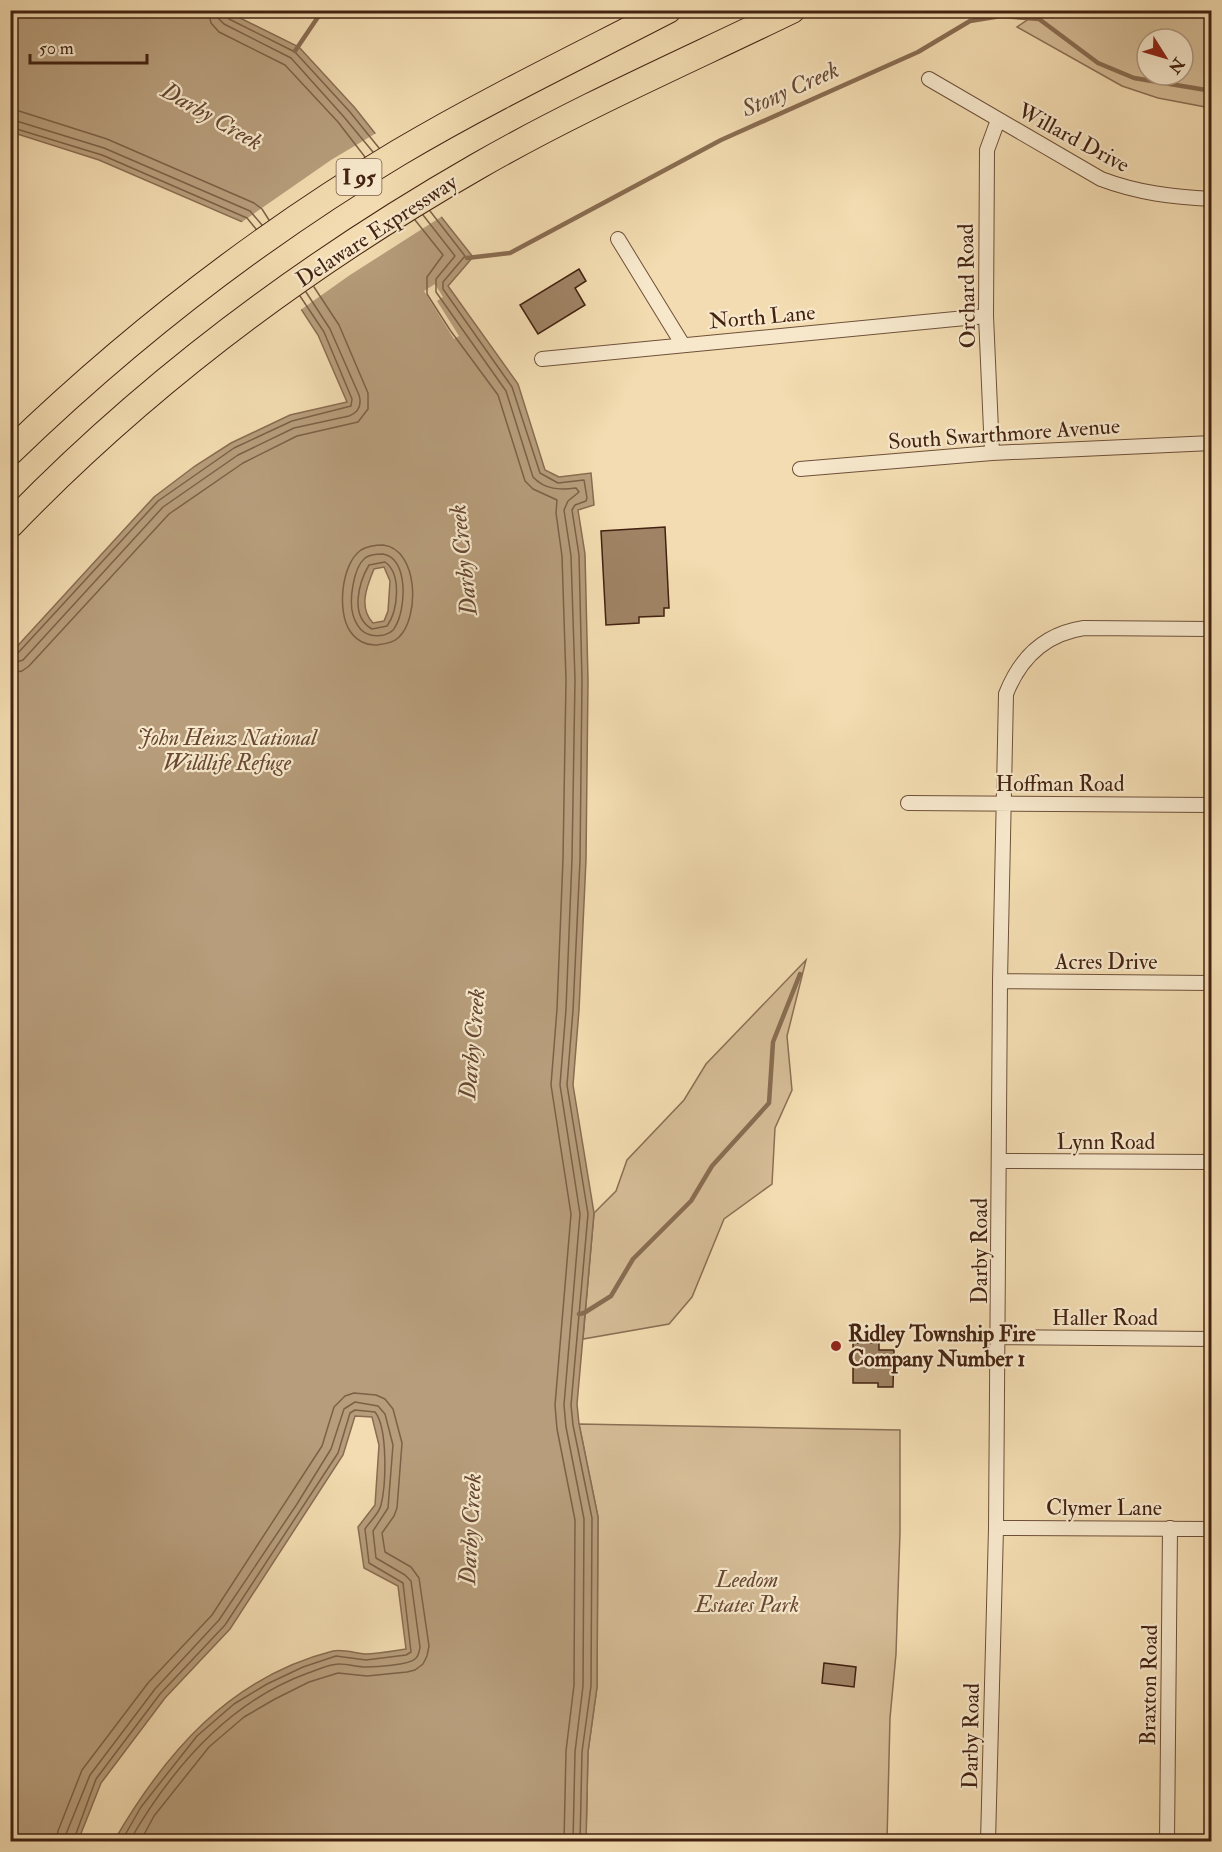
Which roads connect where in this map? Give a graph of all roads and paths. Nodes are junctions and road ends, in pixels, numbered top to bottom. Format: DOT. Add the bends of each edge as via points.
graph roads {
  1 [pos="668,10"];
  2 [pos="792,10"];
  3 [pos="929,79"];
  4 [pos="998,120"];
  5 [pos="1212,199"];
  6 [pos="618,239"];
  7 [pos="986,316"];
  8 [pos="683,345"];
  9 [pos="542,359"];
  10 [pos="1212,442"];
  11 [pos="10,452"];
  12 [pos="992,453"];
  13 [pos="800,470"];
  14 [pos="10,525"];
  15 [pos="1212,629"];
  16 [pos="908,803"];
  17 [pos="1004,804"];
  18 [pos="1212,804"];
  19 [pos="1000,981"];
  20 [pos="1212,983"];
  21 [pos="1000,1161"];
  22 [pos="1212,1162"];
  23 [pos="999,1337"];
  24 [pos="1212,1339"];
  25 [pos="996,1528"];
  26 [pos="1170,1528"];
  27 [pos="1212,1529"];
  28 [pos="988,1842"];
  29 [pos="1167,1842"];
  1 -- 11 [label="highway, I 95" via="438,130 291,221 123,349"];
  2 -- 14 [label="highway, Delaware Expressway / I 95" via="480,165 324,262 188,363 111,428"];
  3 -- 4 [label="street, Willard Drive"];
  4 -- 5 [label="street, Willard Drive" via="1101,179 1170,197"];
  4 -- 7 [label="street, Orchard Road" via="987,150"];
  6 -- 8 [label="street"];
  7 -- 8 [label="street, North Lane"];
  7 -- 12 [label="street, Orchard Road"];
  8 -- 9 [label="street, North Lane"];
  10 -- 12 [label="street, South Swarthmore Avenue"];
  12 -- 13 [label="street, South Swarthmore Avenue"];
  15 -- 17 [label="street, Darby Road" via="1084,628 1061,634 1034,650 1022,662 1006,694"];
  16 -- 17 [label="street, Hoffman Road"];
  17 -- 18 [label="street, Hoffman Road"];
  17 -- 19 [label="street, Darby Road"];
  19 -- 20 [label="street, Acres Drive"];
  19 -- 21 [label="street, Darby Road"];
  21 -- 22 [label="street, Lynn Road"];
  21 -- 23 [label="street, Darby Road"];
  23 -- 24 [label="street, Haller Road"];
  23 -- 25 [label="street, Darby Road"];
  25 -- 26 [label="street, Clymer Lane"];
  25 -- 28 [label="street, Darby Road"];
  26 -- 27 [label="street, Clymer Lane"];
  26 -- 29 [label="street, Braxton Road"];
}
